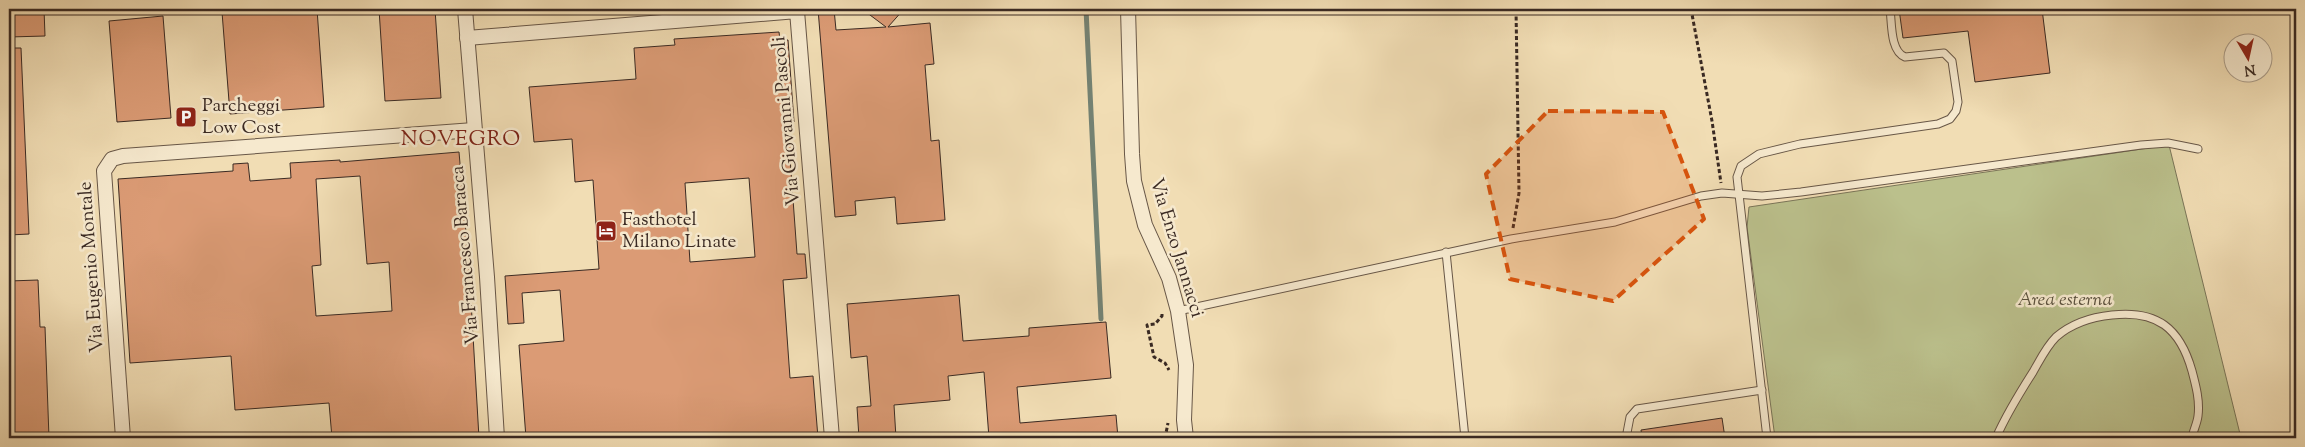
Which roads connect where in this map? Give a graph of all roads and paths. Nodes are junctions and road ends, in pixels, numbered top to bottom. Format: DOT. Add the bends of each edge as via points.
graph roads {
  1 [pos="465,9"];
  2 [pos="1128,9"];
  3 [pos="1516,9"];
  4 [pos="1691,9"];
  5 [pos="1890,9"];
  6 [pos="468,38"];
  7 [pos="474,130"];
  8 [pos="2198,149"];
  9 [pos="1722,193"];
  10 [pos="1739,194"];
  11 [pos="1511,239"];
  12 [pos="1446,252"];
  13 [pos="1178,311"];
  14 [pos="1762,390"];
  15 [pos="1184,420"];
  16 [pos="123,438"];
  17 [pos="497,438"];
  18 [pos="832,438"];
  19 [pos="1179,438"];
  20 [pos="1186,438"];
  21 [pos="1465,438"];
  22 [pos="1626,438"];
  23 [pos="1767,438"];
  24 [pos="1996,438"];
  25 [pos="2192,438"];
  1 -- 6 [label="street, Via Francesco Baracca"];
  2 -- 13 [label="street, Via Enzo Jannacci" via="1132,163 1136,190"];
  3 -- 11 [label="path" via="1518,193"];
  4 -- 9 [label="path"];
  5 -- 10 [label="lane" via="1895,47 1900,55 1944,53 1952,61 1958,102 1950,119 1938,124 1800,144 1760,154 1742,166 1737,177"];
  6 -- 7 [label="street, Via Francesco Baracca"];
  6 -- 18 [label="street, Via Giovanni Pascoli" via="797,10"];
  7 -- 16 [label="street, Via Eugenio Montale" via="112,159 104,171"];
  7 -- 17 [label="street, Via Francesco Baracca"];
  8 -- 10 [label="lane" via="2168,142 1801,192 1762,196"];
  9 -- 10 [label="lane"];
  9 -- 11 [label="lane" via="1701,196 1615,222"];
  10 -- 14 [label="lane"];
  11 -- 12 [label="lane"];
  12 -- 13 [label="lane"];
  12 -- 21 [label="lane"];
  13 -- 15 [label="street, Via Enzo Jannacci" via="1186,365"];
  14 -- 22 [label="lane" via="1637,410 1630,417"];
  14 -- 23 [label="lane"];
  15 -- 19 [label="street"];
  15 -- 20 [label="street, Via Enzo Jannacci"];
  24 -- 25 [label="lane" via="2016,399 2056,337 2087,320 2141,314 2169,328 2183,346 2195,381 2198,402"];
}
